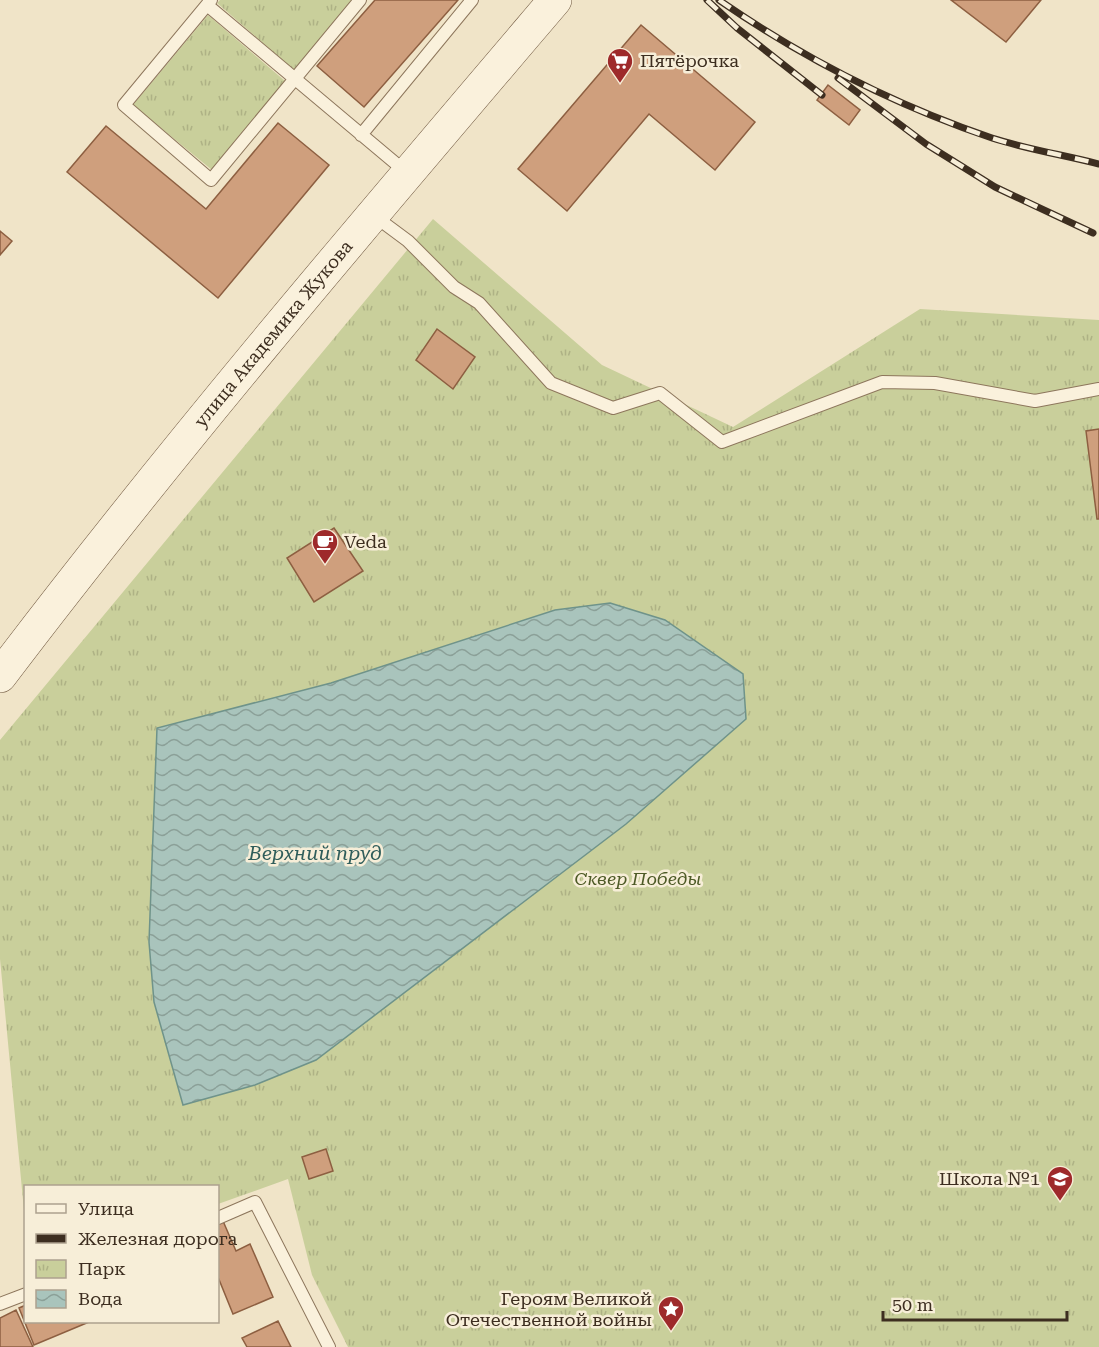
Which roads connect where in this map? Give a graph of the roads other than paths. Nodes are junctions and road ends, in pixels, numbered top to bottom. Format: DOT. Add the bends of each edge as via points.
graph roads {
  1 [pos="360,0"];
  2 [pos="472,0"];
  3 [pos="555,0"];
  4 [pos="209,2"];
  5 [pos="295,79"];
  6 [pos="361,135"];
  7 [pos="407,174"];
  8 [pos="373,215"];
  9 [pos="1099,389"];
  10 [pos="0,676"];
  11 [pos="219,1218"];
  12 [pos="24,1295"];
  13 [pos="0,1304"];
  14 [pos="329,1347"];
  1 -- 5 [label="lane"];
  2 -- 6 [label="lane"];
  3 -- 7 [label="main road, улица Академика Жукова"];
  4 -- 5 [label="lane"];
  4 -- 5 [label="lane" via="124,105 211,180"];
  5 -- 6 [label="lane"];
  6 -- 7 [label="lane"];
  7 -- 8 [label="main road, улица Академика Жукова"];
  8 -- 9 [label="lane" via="408,241 454,287 480,303 551,384 613,408 660,393 722,442 882,382 935,383 1035,401"];
  8 -- 10 [label="main road, улица Академика Жукова" via="86,564"];
  11 -- 14 [label="lane" via="255,1202"];
  12 -- 13 [label="lane"];
}
